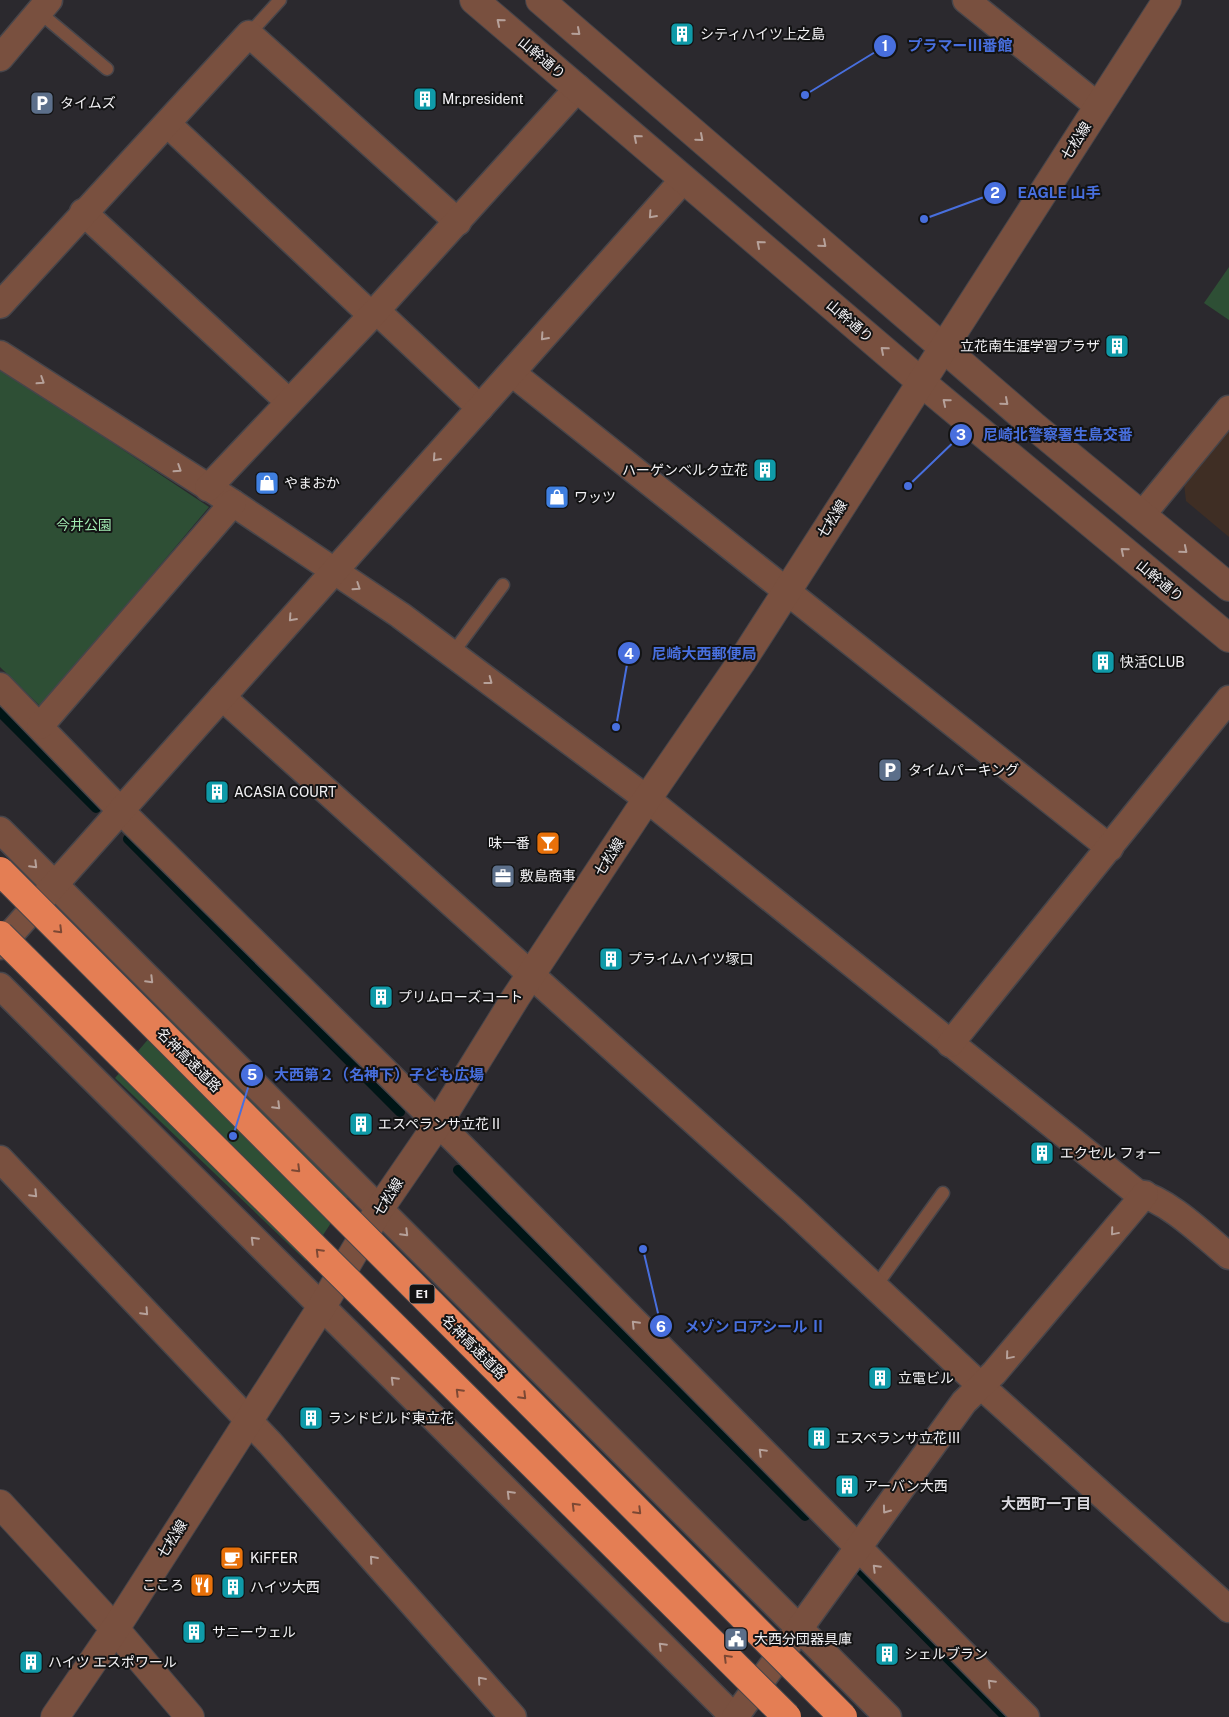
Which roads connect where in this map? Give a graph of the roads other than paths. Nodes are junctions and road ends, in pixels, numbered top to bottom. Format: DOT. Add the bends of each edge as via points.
graph roads {
  1 [pos="280,0"];
  2 [pos="474,0"];
  3 [pos="540,0"];
  4 [pos="966,0"];
  5 [pos="1167,0"];
  6 [pos="44,6"];
  7 [pos="249,34"];
  8 [pos="0,58"];
  9 [pos="107,69"];
  10 [pos="578,88"];
  11 [pos="1098,106"];
  12 [pos="168,122"];
  13 [pos="684,179"];
  14 [pos="83,212"];
  15 [pos="458,222"];
  16 [pos="0,306"];
  17 [pos="374,313"];
  18 [pos="942,347"];
  19 [pos="0,354"];
  20 [pos="512,373"];
  21 [pos="921,382"];
  22 [pos="289,402"];
  23 [pos="480,408"];
  24 [pos="1229,409"];
  25 [pos="208,488"];
  26 [pos="233,503"];
  27 [pos="1142,515"];
  28 [pos="334,571"];
  29 [pos="503,585"];
  30 [pos="1229,588"];
  31 [pos="786,591"];
  32 [pos="1229,638"];
  33 [pos="452,654"];
  34 [pos="0,686"];
  35 [pos="222,697"];
  36 [pos="1229,699"];
  37 [pos="40,726"];
  38 [pos="647,798"];
  39 [pos="121,811"];
  40 [pos="0,830"];
  41 [pos="1110,848"];
  42 [pos="0,871"];
  43 [pos="54,885"];
  44 [pos="0,935"];
  45 [pos="0,946"];
  46 [pos="530,976"];
  47 [pos="0,986"];
  48 [pos="950,1044"];
  49 [pos="437,1124"];
  50 [pos="0,1159"];
  51 [pos="943,1193"];
  52 [pos="1145,1194"];
  53 [pos="380,1208"];
  54 [pos="1229,1256"];
  55 [pos="875,1287"];
  56 [pos="321,1308"];
  57 [pos="981,1386"];
  58 [pos="248,1421"];
  59 [pos="0,1504"];
  60 [pos="858,1550"];
  61 [pos="1229,1609"];
  62 [pos="115,1629"];
  63 [pos="798,1630"];
  64 [pos="55,1717"];
  65 [pos="190,1717"];
  66 [pos="513,1717"];
  67 [pos="734,1717"];
  68 [pos="786,1717"];
  69 [pos="843,1717"];
  70 [pos="888,1717"];
  71 [pos="1026,1717"];
  1 -- 7 [label="lane"];
  10 -- 2 [label="street, 山幹通り, one-way"];
  3 -- 18 [label="street, one-way"];
  4 -- 11 [label="street"];
  5 -- 11 [label="street, 七松線"];
  6 -- 8 [label="street"];
  6 -- 9 [label="lane"];
  7 -- 12 [label="street"];
  7 -- 15 [label="street"];
  13 -- 10 [label="street, 山幹通り, one-way"];
  10 -- 15 [label="street"];
  11 -- 18 [label="street, 七松線"];
  12 -- 14 [label="street"];
  12 -- 17 [label="street" via="367,311"];
  13 -- 20 [label="street, one-way"];
  21 -- 13 [label="street, 山幹通り, one-way"];
  14 -- 16 [label="street"];
  14 -- 22 [label="street"];
  15 -- 17 [label="street"];
  17 -- 22 [label="street"];
  17 -- 23 [label="street" via="381,315"];
  18 -- 21 [label="street, 七松線"];
  18 -- 27 [label="street, one-way"];
  19 -- 25 [label="street, one-way"];
  20 -- 23 [label="street"];
  20 -- 31 [label="street"];
  21 -- 31 [label="street, 七松線"];
  32 -- 21 [label="street, 山幹通り, one-way"];
  22 -- 25 [label="street"];
  23 -- 28 [label="street, one-way"];
  24 -- 27 [label="street"];
  25 -- 26 [label="street"];
  26 -- 28 [label="street"];
  26 -- 37 [label="street"];
  27 -- 30 [label="street, one-way"];
  28 -- 33 [label="street, one-way"];
  28 -- 35 [label="street, one-way"];
  29 -- 33 [label="lane"];
  31 -- 38 [label="street, 七松線"];
  31 -- 41 [label="street"];
  33 -- 38 [label="street, one-way"];
  34 -- 37 [label="street"];
  35 -- 39 [label="street"];
  35 -- 46 [label="street"];
  36 -- 41 [label="street" via="1124,826"];
  37 -- 39 [label="street"];
  38 -- 46 [label="street, 七松線"];
  38 -- 48 [label="street"];
  39 -- 43 [label="street"];
  39 -- 49 [label="street"];
  40 -- 43 [label="street, one-way"];
  41 -- 48 [label="street"];
  42 -- 69 [label="highway, 名神高速道路 / E1, one-way, bridge"];
  43 -- 45 [label="street"];
  43 -- 53 [label="street, one-way"];
  68 -- 44 [label="highway, one-way, bridge"];
  46 -- 49 [label="street, 七松線"];
  46 -- 55 [label="street"];
  56 -- 47 [label="street, one-way"];
  48 -- 52 [label="street" via="1136,1192"];
  49 -- 53 [label="street, 七松線"];
  60 -- 49 [label="street, one-way"];
  50 -- 58 [label="street, one-way"];
  51 -- 55 [label="lane"];
  52 -- 54 [label="street" via="1192,1225"];
  52 -- 57 [label="street, one-way"];
  53 -- 56 [label="street, 七松線"];
  53 -- 63 [label="street, one-way"];
  55 -- 57 [label="street"];
  56 -- 58 [label="street, 七松線"];
  67 -- 56 [label="street, one-way"];
  57 -- 60 [label="street, one-way" via="964,1402"];
  57 -- 61 [label="street"];
  58 -- 62 [label="street, 七松線"];
  66 -- 58 [label="street, one-way"];
  59 -- 62 [label="street"];
  60 -- 63 [label="street"];
  71 -- 60 [label="street, one-way"];
  62 -- 64 [label="street, 七松線"];
  62 -- 65 [label="street"];
  63 -- 67 [label="street"];
  63 -- 70 [label="street"];
}
